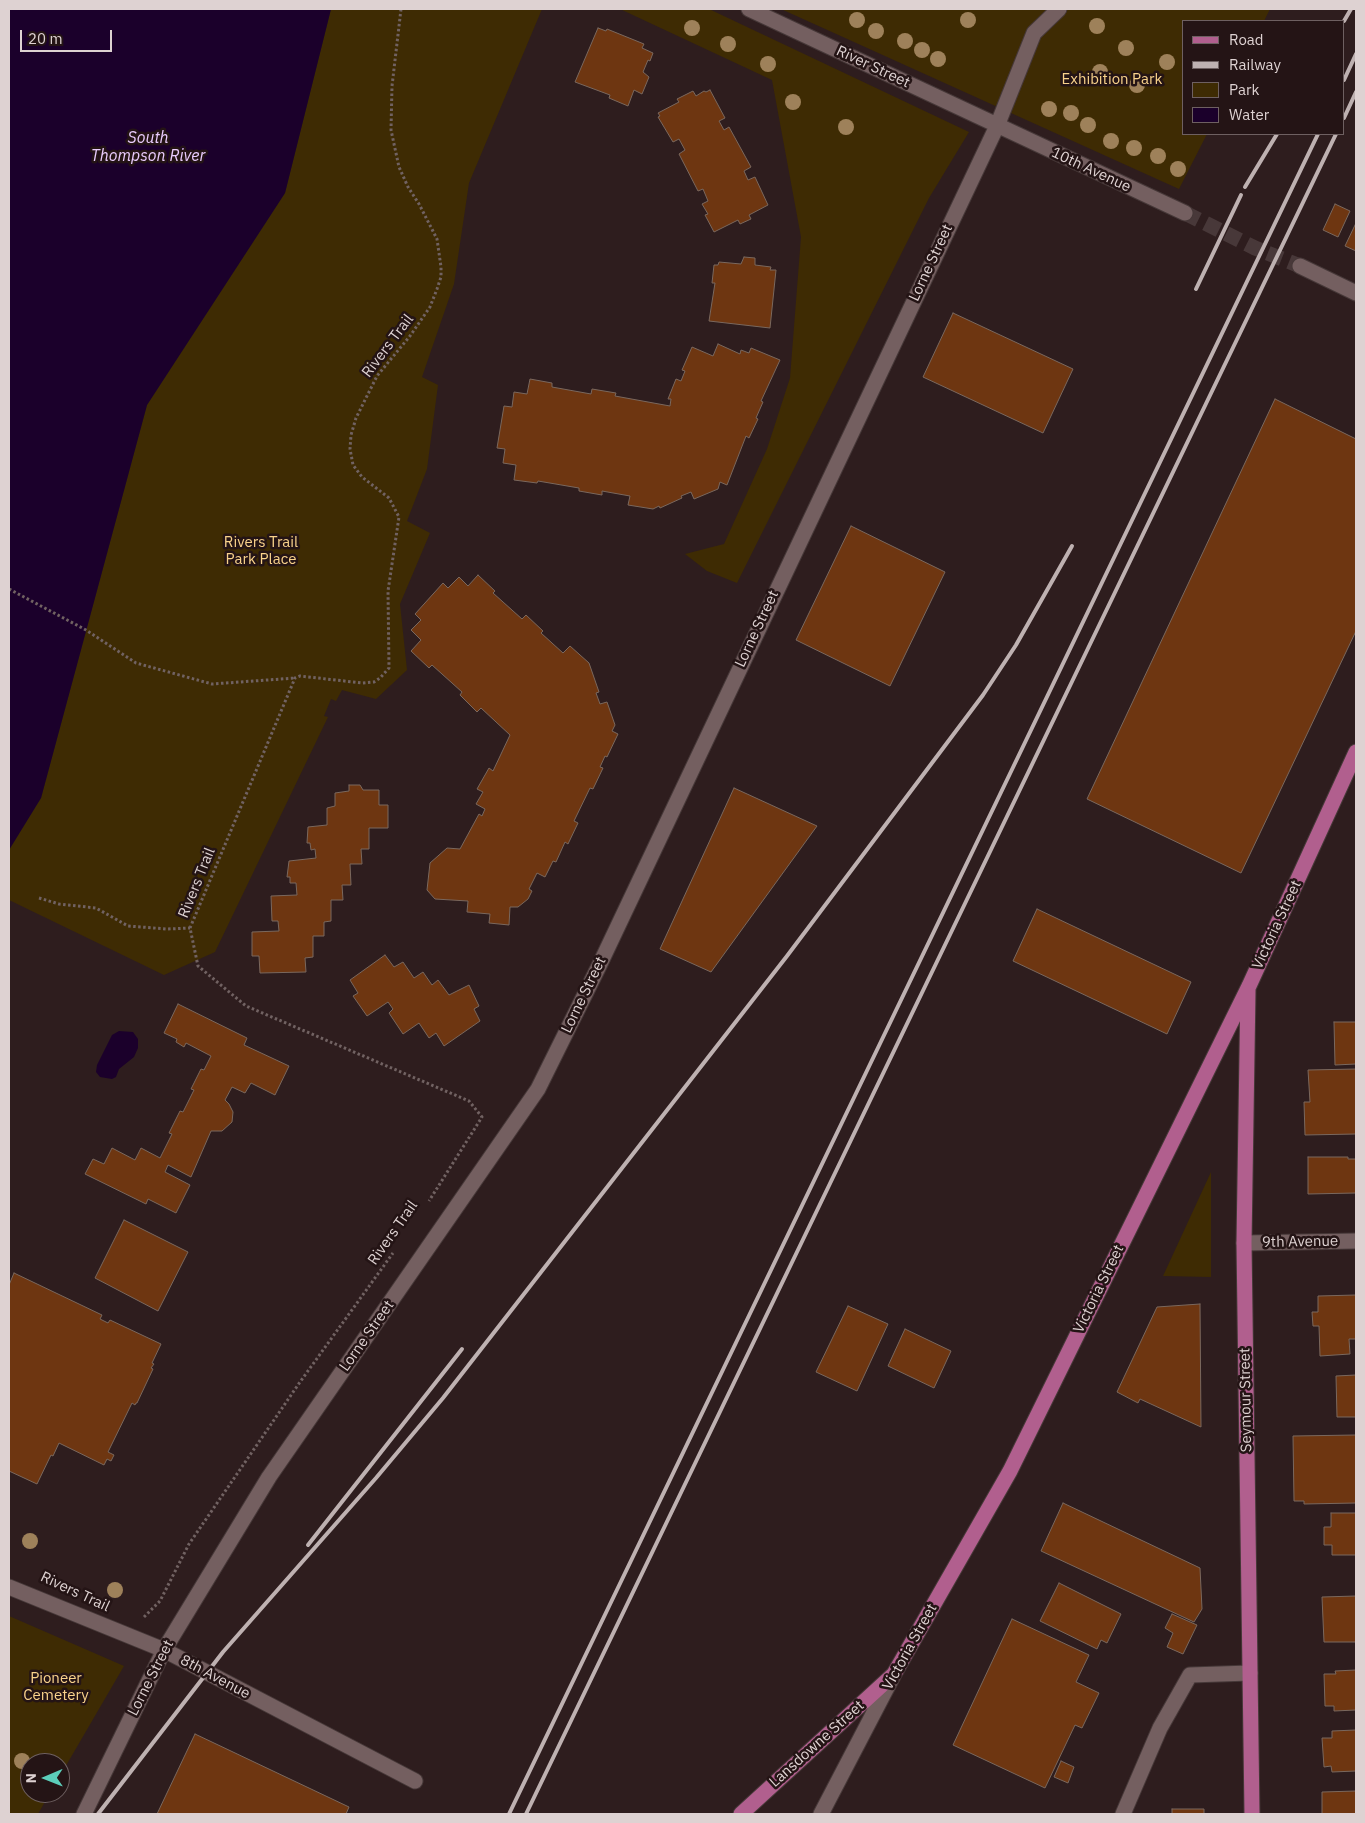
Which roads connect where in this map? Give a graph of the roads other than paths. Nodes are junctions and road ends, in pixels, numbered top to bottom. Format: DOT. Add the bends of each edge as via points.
graph roads {
  1 [pos="749,9"];
  2 [pos="1058,9"];
  3 [pos="997,126"];
  4 [pos="1185,213"];
  5 [pos="1300,266"];
  6 [pos="1356,293"];
  7 [pos="1356,752"];
  8 [pos="1249,986"];
  9 [pos="1356,1241"];
  10 [pos="1244,1243"];
  11 [pos="9,1587"];
  12 [pos="164,1650"];
  13 [pos="1250,1673"];
  14 [pos="894,1674"];
  15 [pos="415,1781"];
  16 [pos="84,1814"];
  17 [pos="741,1814"];
  18 [pos="821,1814"];
  19 [pos="1123,1814"];
  20 [pos="1252,1814"];
  1 -- 3 [label="street, River Street"];
  2 -- 3 [label="street, Lorne Street" via="1034,33"];
  3 -- 4 [label="street, 10th Avenue"];
  3 -- 12 [label="street, Lorne Street" via="538,1089 270,1477"];
  5 -- 6 [label="street"];
  7 -- 8 [label="main road, Victoria Street"];
  8 -- 10 [label="main road, Seymour Street"];
  8 -- 14 [label="main road, Victoria Street" via="1010,1471"];
  9 -- 10 [label="street, 9th Avenue"];
  10 -- 13 [label="main road, Seymour Street"];
  11 -- 12 [label="street, 8th Avenue"];
  12 -- 15 [label="street, 8th Avenue"];
  12 -- 16 [label="street, Lorne Street"];
  13 -- 19 [label="street" via="1190,1675 1160,1728"];
  13 -- 20 [label="main road, Seymour Street"];
  14 -- 17 [label="main road, Lansdowne Street"];
  14 -- 18 [label="street, Victoria Street"];
}
